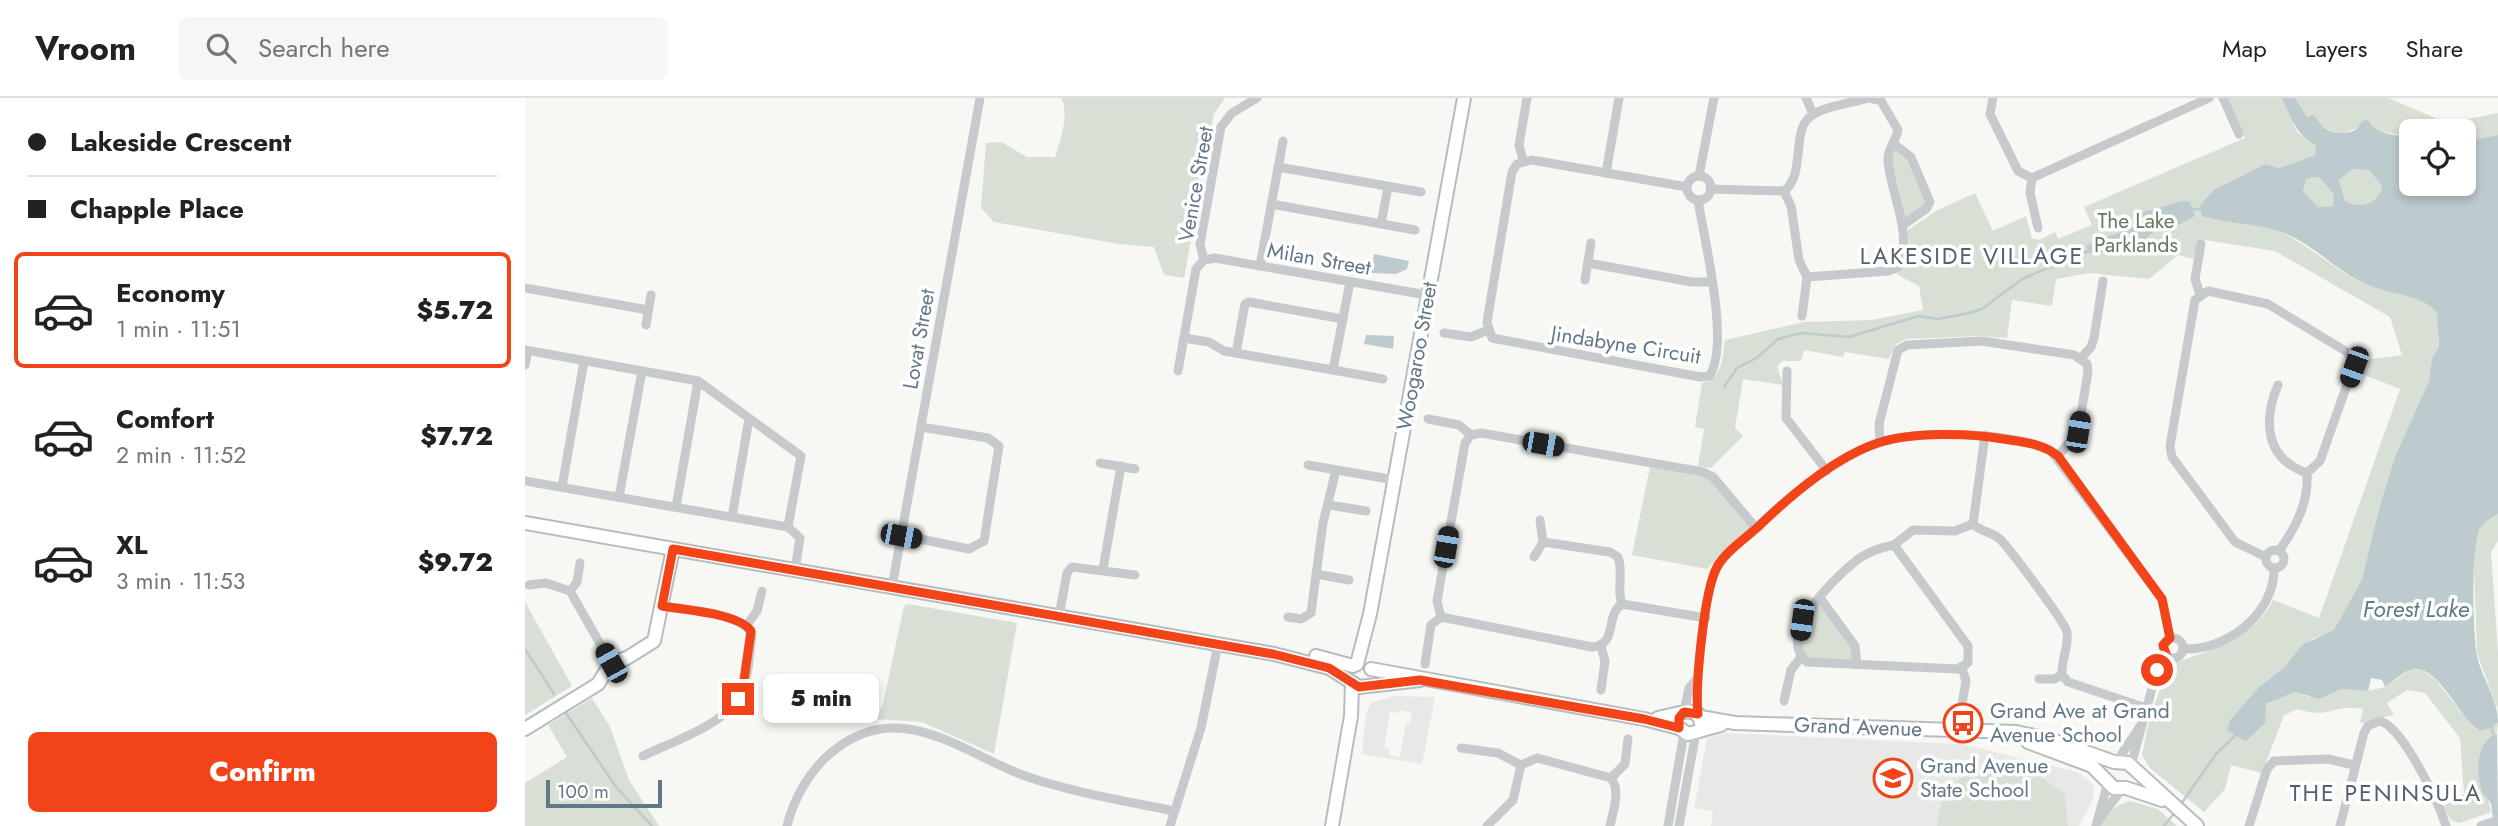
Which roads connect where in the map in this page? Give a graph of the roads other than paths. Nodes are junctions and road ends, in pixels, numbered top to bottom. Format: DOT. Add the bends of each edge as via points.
graph roads {
  1 [pos="980,98"];
  2 [pos="1257,98"];
  3 [pos="1464,98"];
  4 [pos="1527,98"];
  5 [pos="1619,98"];
  6 [pos="1714,98"];
  7 [pos="1806,98"];
  8 [pos="1875,98"];
  9 [pos="1993,98"];
  10 [pos="2209,98"];
  11 [pos="2223,98"];
  12 [pos="1813,114"];
  13 [pos="2239,134"];
  14 [pos="1283,141"];
  15 [pos="1893,144"];
  16 [pos="1523,160"];
  17 [pos="1278,167"];
  18 [pos="1606,173"];
  19 [pos="1699,176"];
  20 [pos="2032,178"];
  21 [pos="1388,187"];
  22 [pos="1687,187"];
  23 [pos="1710,189"];
  24 [pos="1784,191"];
  25 [pos="1421,192"];
  26 [pos="1698,200"];
  27 [pos="1272,204"];
  28 [pos="1381,224"];
  29 [pos="1903,225"];
  30 [pos="2038,228"];
  31 [pos="1415,230"];
  32 [pos="1591,243"];
  33 [pos="2201,244"];
  34 [pos="1204,260"];
  35 [pos="1588,263"];
  36 [pos="1260,266"];
  37 [pos="1807,277"];
  38 [pos="1585,280"];
  39 [pos="2103,281"];
  40 [pos="1350,282"];
  41 [pos="1710,282"];
  42 [pos="525,288"];
  43 [pos="2200,294"];
  44 [pos="651,295"];
  45 [pos="1427,295"];
  46 [pos="648,310"];
  47 [pos="1803,316"];
  48 [pos="1343,319"];
  49 [pos="646,325"];
  50 [pos="1488,330"];
  51 [pos="1444,333"];
  52 [pos="1184,338"];
  53 [pos="526,350"];
  54 [pos="1236,353"];
  55 [pos="2081,358"];
  56 [pos="584,361"];
  57 [pos="525,365"];
  58 [pos="1333,370"];
  59 [pos="642,371"];
  60 [pos="1178,371"];
  61 [pos="1787,371"];
  62 [pos="1383,379"];
  63 [pos="698,381"];
  64 [pos="2278,385"];
  65 [pos="749,419"];
  66 [pos="1428,419"];
  67 [pos="921,427"];
  68 [pos="1471,435"];
  69 [pos="1985,435"];
  70 [pos="1880,442"];
  71 [pos="2058,456"];
  72 [pos="1100,463"];
  73 [pos="1308,465"];
  74 [pos="1121,466"];
  75 [pos="1135,469"];
  76 [pos="1336,470"];
  77 [pos="1826,471"];
  78 [pos="2307,473"];
  79 [pos="1395,480"];
  80 [pos="525,481"];
  81 [pos="562,487"];
  82 [pos="619,497"];
  83 [pos="1329,505"];
  84 [pos="676,507"];
  85 [pos="1366,512"];
  86 [pos="732,517"];
  87 [pos="1540,520"];
  88 [pos="525,523"];
  89 [pos="1973,524"];
  90 [pos="788,527"];
  91 [pos="1756,528"];
  92 [pos="901,536"];
  93 [pos="1543,541"];
  94 [pos="1894,545"];
  95 [pos="673,549"];
  96 [pos="2279,551"];
  97 [pos="1534,557"];
  98 [pos="2266,557"];
  99 [pos="580,563"];
  100 [pos="2274,568"];
  101 [pos="1103,569"];
  102 [pos="795,570"];
  103 [pos="1316,574"];
  104 [pos="1135,575"];
  105 [pos="1349,580"];
  106 [pos="530,585"];
  107 [pos="892,587"];
  108 [pos="570,591"];
  109 [pos="762,591"];
  110 [pos="1820,598"];
  111 [pos="1622,604"];
  112 [pos="662,606"];
  113 [pos="1313,607"];
  114 [pos="1325,612"];
  115 [pos="1059,616"];
  116 [pos="1288,617"];
  117 [pos="1441,617"];
  118 [pos="1706,618"];
  119 [pos="747,625"];
  120 [pos="2170,638"];
  121 [pos="1218,644"];
  122 [pos="1601,646"];
  123 [pos="2183,649"];
  124 [pos="1273,654"];
  125 [pos="1801,657"];
  126 [pos="2167,657"];
  127 [pos="611,663"];
  128 [pos="1425,664"];
  129 [pos="1857,665"];
  130 [pos="1362,666"];
  131 [pos="1962,668"];
  132 [pos="2062,675"];
  133 [pos="2039,679"];
  134 [pos="1420,680"];
  135 [pos="1351,682"];
  136 [pos="1367,684"];
  137 [pos="1601,690"];
  138 [pos="1784,701"];
  139 [pos="2146,708"];
  140 [pos="1961,710"];
  141 [pos="1352,716"];
  142 [pos="1690,723"];
  143 [pos="2141,724"];
  144 [pos="525,729"];
  145 [pos="1980,731"];
  146 [pos="1628,739"];
  147 [pos="1461,748"];
  148 [pos="643,756"];
  149 [pos="2115,761"];
  150 [pos="1521,765"];
  151 [pos="2354,765"];
  152 [pos="2132,768"];
  153 [pos="1611,778"];
  154 [pos="2107,780"];
  155 [pos="2124,788"];
  156 [pos="2171,803"];
  157 [pos="1174,811"];
  158 [pos="2193,822"];
  159 [pos="2096,824"];
  160 [pos="787,826"];
  161 [pos="1170,826"];
  162 [pos="1332,826"];
  163 [pos="1487,826"];
  164 [pos="1610,826"];
  165 [pos="1668,826"];
  166 [pos="1679,826"];
  167 [pos="2249,826"];
  168 [pos="2340,826"];
  169 [pos="2446,826"];
  170 [pos="2452,826"];
  1 -- 67 [label="street, Lovat Street"];
  2 -- 34 [label="street, Venice Street" via="1232,113 1221,127 1200,244"];
  3 -- 45 [label="street, Woogaroo Street"];
  4 -- 16 [label="street" via="1519,145"];
  5 -- 18 [label="street"];
  6 -- 19 [label="street"];
  7 -- 12 [label="street"];
  8 -- 12 [label="street"];
  8 -- 15 [label="street" via="1896,123"];
  9 -- 20 [label="street" via="1990,114 2012,160 2018,171"];
  10 -- 20 [label="street"];
  11 -- 13 [label="street"];
  12 -- 24 [label="street" via="1804,124 1793,182"];
  14 -- 17 [label="street"];
  15 -- 29 [label="street" via="1888,158"];
  15 -- 29 [label="street" via="1911,157 1930,202"];
  16 -- 18 [label="street"];
  16 -- 50 [label="street" via="1513,172"];
  17 -- 21 [label="street"];
  17 -- 27 [label="street"];
  18 -- 22 [label="street"];
  19 -- 22 [label="street"];
  19 -- 23 [label="street" via="1707,180"];
  20 -- 30 [label="street" via="2030,193"];
  21 -- 25 [label="street"];
  21 -- 28 [label="street"];
  22 -- 26 [label="street" via="1690,196"];
  23 -- 24 [label="street"];
  23 -- 26 [label="street"];
  24 -- 37 [label="street"];
  26 -- 41 [label="street, Jindabyne Circuit"];
  27 -- 28 [label="street"];
  27 -- 36 [label="street"];
  28 -- 31 [label="street"];
  29 -- 37 [label="street" via="1899,267"];
  32 -- 35 [label="street"];
  33 -- 43 [label="street" via="2195,279"];
  34 -- 36 [label="street, Milan Street"];
  34 -- 52 [label="street, Venice Street" via="1196,269"];
  35 -- 38 [label="street"];
  35 -- 41 [label="street"];
  36 -- 40 [label="street, Milan Street"];
  37 -- 47 [label="street"];
  39 -- 55 [label="street" via="2094,338"];
  40 -- 45 [label="street, Milan Street"];
  40 -- 48 [label="street"];
  41 -- 50 [label="street, Jindabyne Circuit" via="1719,334 1715,367 1709,376 1500,341"];
  42 -- 46 [label="street"];
  43 -- 78 [label="street" via="2208,291 2268,304 2353,357 2354,367 2320,461"];
  43 -- 98 [label="street" via="2186,335 2172,457 2235,541"];
  44 -- 46 [label="street"];
  45 -- 79 [label="street, Woogaroo Street"];
  46 -- 49 [label="street"];
  48 -- 54 [label="street" via="1249,302"];
  48 -- 58 [label="street"];
  50 -- 51 [label="street" via="1471,337"];
  52 -- 54 [label="street"];
  52 -- 60 [label="street, Venice Street"];
  53 -- 56 [label="street"];
  53 -- 57 [label="street"];
  54 -- 58 [label="street"];
  55 -- 70 [label="street" via="1982,341 1907,345 1894,357 1879,424"];
  55 -- 71 [label="street" via="2088,372 2078,432"];
  56 -- 59 [label="street"];
  56 -- 81 [label="street"];
  58 -- 62 [label="street"];
  59 -- 63 [label="street"];
  59 -- 82 [label="street"];
  61 -- 77 [label="street" via="1786,418"];
  63 -- 65 [label="street"];
  63 -- 84 [label="street"];
  64 -- 78 [label="street" via="2269,405 2270,437 2288,462"];
  65 -- 86 [label="street"];
  65 -- 90 [label="street" via="801,456"];
  66 -- 68 [label="street" via="1459,425"];
  67 -- 92 [label="street, Lovat Street"];
  67 -- 92 [label="street" via="988,438 999,446 984,541 969,549"];
  68 -- 91 [label="street" via="1481,433 1703,472 1713,477"];
  68 -- 117 [label="street" via="1465,443 1437,601"];
  69 -- 70 [label="street"];
  69 -- 71 [label="street" via="2042,446"];
  69 -- 89 [label="street"];
  70 -- 77 [label="street"];
  71 -- 120 [label="street" via="2162,599"];
  72 -- 74 [label="street"];
  73 -- 76 [label="street"];
  74 -- 75 [label="street"];
  74 -- 101 [label="street"];
  76 -- 79 [label="street"];
  76 -- 83 [label="street"];
  77 -- 91 [label="street" via="1791,494"];
  78 -- 96 [label="street" via="2308,492 2294,531"];
  79 -- 130 [label="street, Woogaroo Street"];
  80 -- 81 [label="street"];
  81 -- 82 [label="street"];
  82 -- 84 [label="street"];
  83 -- 85 [label="street"];
  83 -- 103 [label="street"];
  84 -- 86 [label="street"];
  86 -- 90 [label="street"];
  87 -- 93 [label="street"];
  88 -- 95 [label="street"];
  89 -- 94 [label="street" via="1955,531 1913,530"];
  89 -- 132 [label="street" via="2000,539 2060,615 2067,629"];
  90 -- 102 [label="street" via="800,538"];
  91 -- 118 [label="street" via="1716,568"];
  92 -- 107 [label="street, Lovat Street"];
  93 -- 97 [label="street"];
  93 -- 111 [label="street" via="1618,557"];
  94 -- 110 [label="street" via="1859,559"];
  94 -- 131 [label="street" via="1968,646 1968,663"];
  95 -- 102 [label="street"];
  95 -- 112 [label="street"];
  96 -- 98 [label="street"];
  96 -- 100 [label="street" via="2284,563"];
  98 -- 100 [label="street"];
  99 -- 108 [label="street" via="577,582"];
  100 -- 123 [label="street" via="2273,582 2255,617 2212,646"];
  101 -- 104 [label="street"];
  101 -- 115 [label="street" via="1069,569"];
  102 -- 107 [label="street"];
  103 -- 105 [label="street"];
  103 -- 113 [label="street"];
  106 -- 108 [label="street" via="546,583"];
  107 -- 115 [label="street"];
  108 -- 127 [label="street"];
  109 -- 119 [label="street" via="758,611"];
  110 -- 125 [label="street" via="1802,620"];
  110 -- 129 [label="street" via="1855,646"];
  111 -- 118 [label="street"];
  111 -- 122 [label="street" via="1614,614 1608,640"];
  112 -- 119 [label="street" via="704,611"];
  112 -- 127 [label="street" via="654,640"];
  113 -- 114 [label="street"];
  113 -- 116 [label="street" via="1306,618"];
  115 -- 121 [label="street"];
  117 -- 122 [label="street"];
  117 -- 128 [label="street" via="1431,625"];
  118 -- 142 [label="street" via="1696,680 1689,688"];
  119 -- 148 [label="street" via="753,635 738,699 686,737"];
  120 -- 123 [label="street" via="2180,640"];
  120 -- 126 [label="street" via="2163,645"];
  121 -- 124 [label="street"];
  121 -- 157 [label="street" via="1201,728"];
  122 -- 137 [label="street" via="1605,661"];
  123 -- 126 [label="street" via="2177,657"];
  124 -- 130 [label="street, Grand Avenue"];
  124 -- 135 [label="street" via="1318,664"];
  125 -- 129 [label="street" via="1816,664"];
  125 -- 138 [label="street" via="1791,670"];
  126 -- 139 [label="street" via="2157,670"];
  127 -- 144 [label="street" via="598,684"];
  129 -- 131 [label="street"];
  130 -- 134 [label="street, Grand Avenue"];
  130 -- 135 [label="street, Woogaroo Street" via="1349,672"];
  130 -- 136 [label="street, Woogaroo Street"];
  131 -- 140 [label="street" via="1966,681"];
  132 -- 133 [label="street"];
  132 -- 139 [label="street" via="2068,682"];
  134 -- 136 [label="street, Grand Avenue"];
  134 -- 142 [label="street, Grand Avenue"];
  135 -- 136 [label="street"];
  135 -- 141 [label="street, Woogaroo Street"];
  136 -- 141 [label="street, Woogaroo Street"];
  139 -- 143 [label="street"];
  141 -- 162 [label="street, Woogaroo Street"];
  142 -- 145 [label="street, Grand Avenue"];
  142 -- 165 [label="street"];
  142 -- 166 [label="street"];
  143 -- 149 [label="street"];
  143 -- 152 [label="street"];
  145 -- 149 [label="street, Grand Avenue" via="2049,739"];
  145 -- 154 [label="street, Grand Avenue" via="2070,756 2092,766"];
  146 -- 153 [label="street" via="1625,764"];
  147 -- 150 [label="street" via="1498,753"];
  149 -- 152 [label="street, Grand Avenue"];
  149 -- 154 [label="street" via="2107,768"];
  150 -- 153 [label="street" via="1537,758"];
  150 -- 163 [label="street" via="1513,800"];
  151 -- 167 [label="street" via="2327,759 2274,761 2267,769"];
  151 -- 168 [label="street"];
  151 -- 169 [label="street" via="2368,726 2379,721 2391,725 2426,779"];
  152 -- 155 [label="street" via="2133,780"];
  152 -- 156 [label="street, Grand Avenue"];
  153 -- 164 [label="street" via="1616,792"];
  154 -- 155 [label="street, Grand Avenue"];
  154 -- 159 [label="street"];
  155 -- 156 [label="street, Grand Avenue"];
  155 -- 159 [label="street"];
  156 -- 158 [label="street, Grand Avenue"];
  157 -- 160 [label="street" via="1058,786 928,734 896,728 860,735 829,753 797,795"];
  157 -- 161 [label="street"];
  169 -- 170 [label="street"];
}
